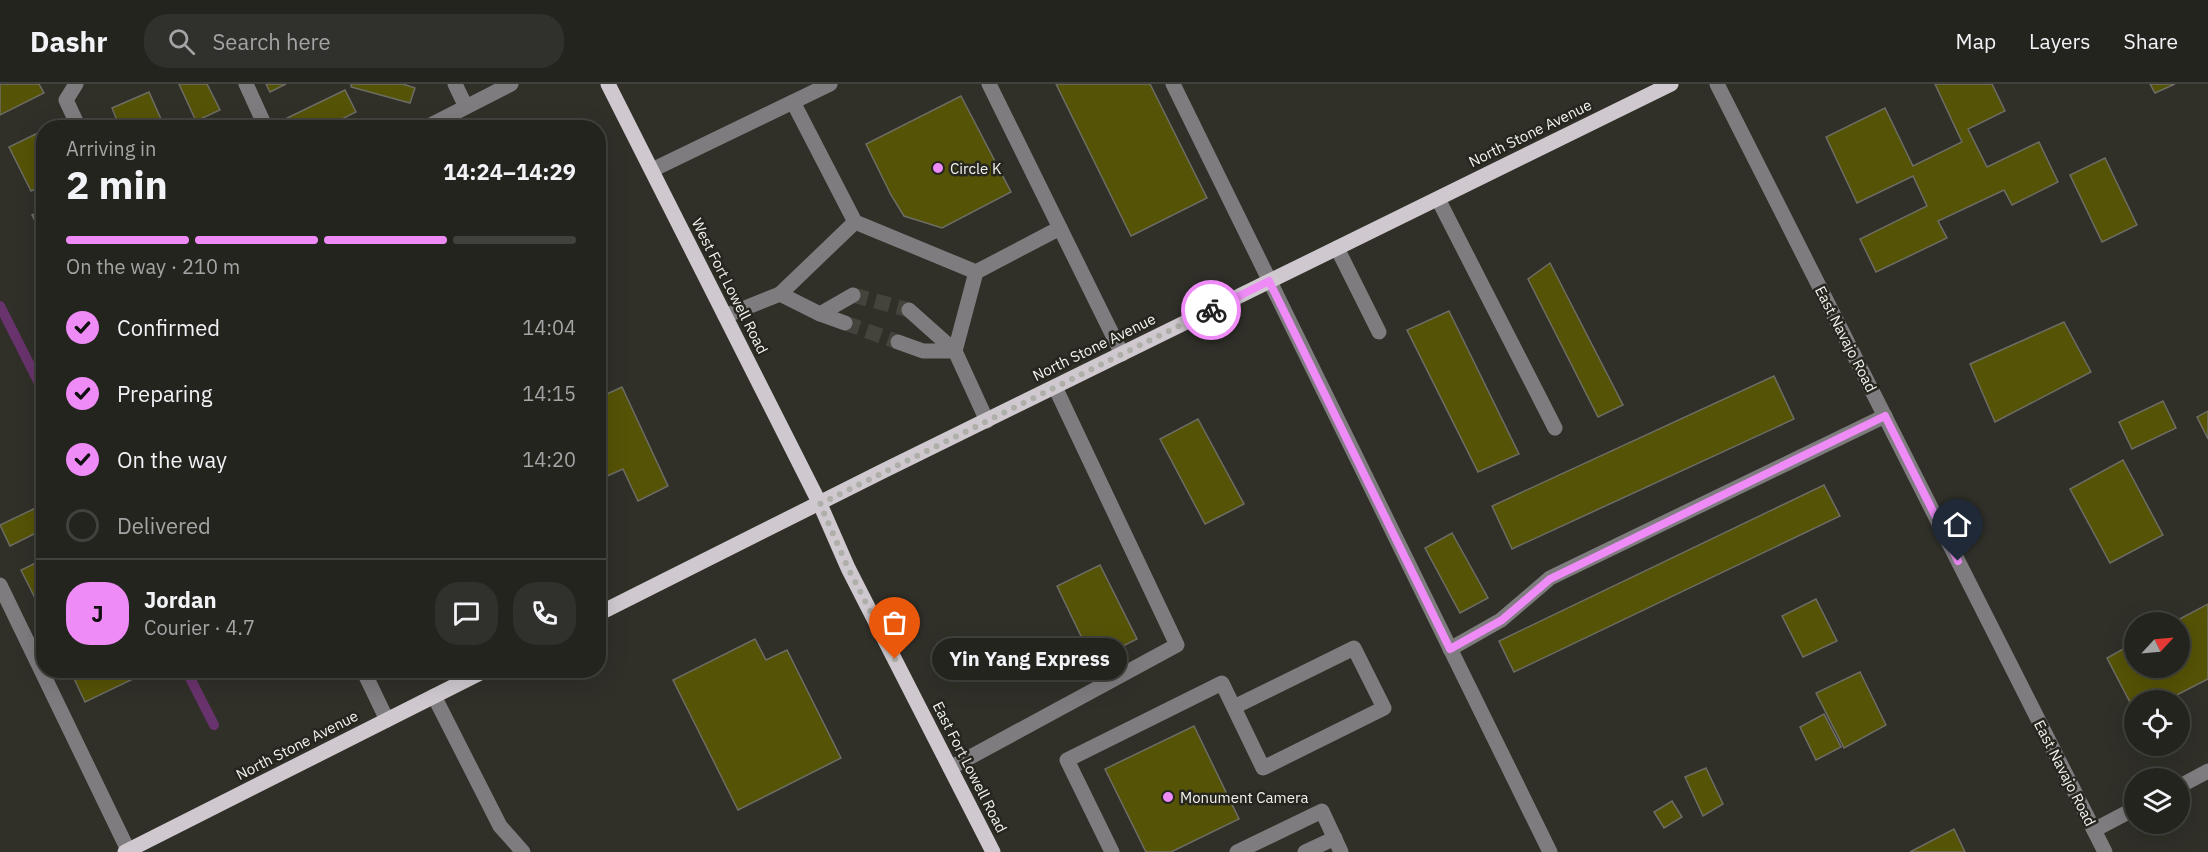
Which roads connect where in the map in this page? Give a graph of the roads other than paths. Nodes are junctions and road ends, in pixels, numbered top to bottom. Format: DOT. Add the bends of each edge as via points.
graph roads {
  1 [pos="76,84"];
  2 [pos="246,84"];
  3 [pos="455,84"];
  4 [pos="511,84"];
  5 [pos="608,84"];
  6 [pos="830,84"];
  7 [pos="989,84"];
  8 [pos="1173,84"];
  9 [pos="1671,84"];
  10 [pos="1717,84"];
  11 [pos="793,102"];
  12 [pos="466,107"];
  13 [pos="75,120"];
  14 [pos="262,120"];
  15 [pos="441,120"];
  16 [pos="652,170"];
  17 [pos="1438,199"];
  18 [pos="855,222"];
  19 [pos="1060,228"];
  20 [pos="1337,248"];
  21 [pos="976,272"];
  22 [pos="1269,281"];
  23 [pos="780,294"];
  24 [pos="854,295"];
  25 [pos="909,310"];
  26 [pos="820,314"];
  27 [pos="725,316"];
  28 [pos="845,323"];
  29 [pos="1379,332"];
  30 [pos="898,342"];
  31 [pos="955,351"];
  32 [pos="1122,354"];
  33 [pos="1055,387"];
  34 [pos="1885,416"];
  35 [pos="987,421"];
  36 [pos="1555,428"];
  37 [pos="820,504"];
  38 [pos="0,585"];
  39 [pos="606,610"];
  40 [pos="1450,649"];
  41 [pos="36,660"];
  42 [pos="44,678"];
  43 [pos="367,678"];
  44 [pos="457,678"];
  45 [pos="434,696"];
  46 [pos="1234,707"];
  47 [pos="387,720"];
  48 [pos="950,768"];
  49 [pos="2208,771"];
  50 [pos="2190,781"];
  51 [pos="2124,814"];
  52 [pos="2094,830"];
  53 [pos="1338,845"];
  54 [pos="127,851"];
  55 [pos="523,852"];
  56 [pos="993,852"];
  57 [pos="1112,852"];
  58 [pos="1237,852"];
  59 [pos="1305,852"];
  60 [pos="1550,852"];
  61 [pos="2105,852"];
  1 -- 13 [label="street" via="66,100"];
  2 -- 14 [label="street"];
  3 -- 12 [label="street"];
  4 -- 12 [label="street"];
  5 -- 16 [label="main road, West Fort Lowell Road"];
  6 -- 11 [label="street"];
  7 -- 19 [label="street"];
  8 -- 22 [label="street"];
  9 -- 17 [label="main road, North Stone Avenue"];
  10 -- 34 [label="street, East Navajo Road"];
  11 -- 16 [label="street"];
  11 -- 18 [label="street"];
  12 -- 15 [label="street"];
  16 -- 27 [label="main road, West Fort Lowell Road"];
  17 -- 20 [label="main road, North Stone Avenue"];
  17 -- 36 [label="street"];
  18 -- 21 [label="street"];
  18 -- 23 [label="street"];
  19 -- 21 [label="street"];
  19 -- 32 [label="street"];
  20 -- 22 [label="main road, North Stone Avenue"];
  20 -- 29 [label="street"];
  21 -- 31 [label="street"];
  22 -- 32 [label="main road, North Stone Avenue"];
  22 -- 40 [label="street"];
  23 -- 26 [label="street"];
  23 -- 27 [label="street"];
  24 -- 26 [label="street"];
  25 -- 31 [label="street"];
  26 -- 28 [label="street"];
  27 -- 37 [label="main road, West Fort Lowell Road"];
  30 -- 31 [label="street" via="923,351"];
  31 -- 35 [label="street"];
  32 -- 33 [label="main road, North Stone Avenue"];
  33 -- 35 [label="main road, North Stone Avenue"];
  33 -- 48 [label="street" via="1177,645"];
  34 -- 40 [label="street" via="1550,579 1502,620"];
  34 -- 52 [label="street, East Navajo Road"];
  35 -- 37 [label="main road, North Stone Avenue"];
  37 -- 39 [label="main road, North Stone Avenue"];
  37 -- 48 [label="main road, East Fort Lowell Road" via="848,568"];
  38 -- 41 [label="street"];
  40 -- 60 [label="street"];
  42 -- 54 [label="street"];
  43 -- 47 [label="street"];
  44 -- 45 [label="main road, North Stone Avenue"];
  45 -- 47 [label="main road, North Stone Avenue"];
  45 -- 55 [label="street" via="500,826"];
  46 -- 46 [label="street" via="1263,768 1384,708 1354,648"];
  46 -- 57 [label="street" via="1222,683 1067,760"];
  47 -- 54 [label="main road, North Stone Avenue"];
  48 -- 56 [label="main road, East Fort Lowell Road"];
  49 -- 50 [label="street"];
  51 -- 52 [label="street"];
  52 -- 61 [label="street, East Navajo Road"];
  53 -- 58 [label="street" via="1322,811"];
  53 -- 59 [label="street"];
}
